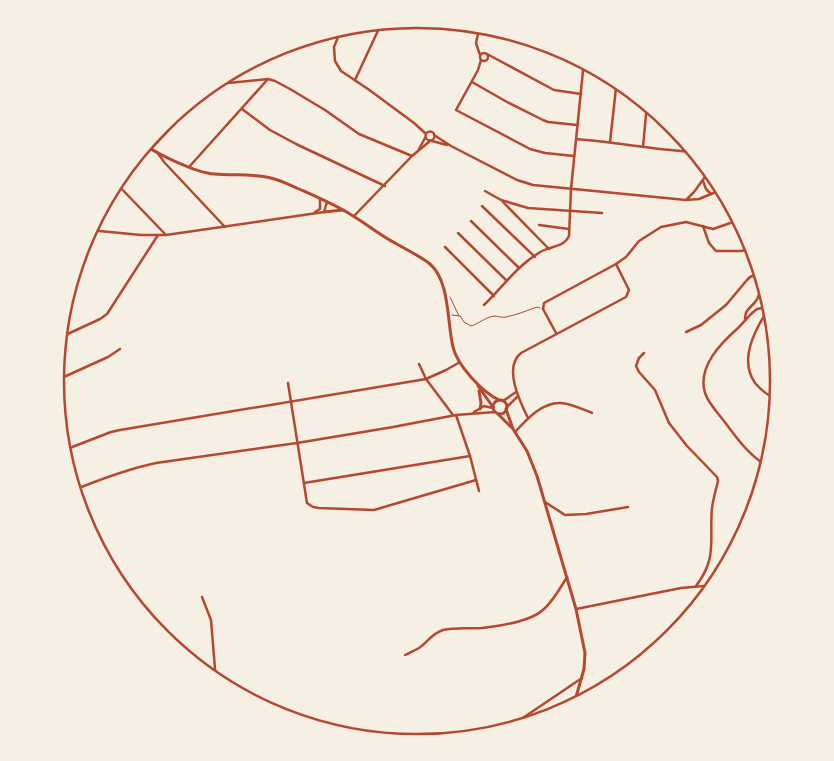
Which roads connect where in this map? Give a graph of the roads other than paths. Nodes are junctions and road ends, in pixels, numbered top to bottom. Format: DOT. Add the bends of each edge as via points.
graph roads {
  1 [pos="378,30"];
  2 [pos="478,33"];
  3 [pos="338,37"];
  4 [pos="482,54"];
  5 [pos="487,54"];
  6 [pos="481,60"];
  7 [pos="487,60"];
  8 [pos="499,61"];
  9 [pos="583,69"];
  10 [pos="478,70"];
  11 [pos="268,79"];
  12 [pos="355,80"];
  13 [pos="472,82"];
  14 [pos="228,83"];
  15 [pos="616,89"];
  16 [pos="581,94"];
  17 [pos="242,109"];
  18 [pos="646,112"];
  19 [pos="577,125"];
  20 [pos="170,128"];
  21 [pos="426,133"];
  22 [pos="434,135"];
  23 [pos="425,138"];
  24 [pos="576,139"];
  25 [pos="431,141"];
  26 [pos="610,142"];
  27 [pos="154,145"];
  28 [pos="451,146"];
  29 [pos="643,147"];
  30 [pos="151,149"];
  31 [pos="418,150"];
  32 [pos="685,151"];
  33 [pos="157,152"];
  34 [pos="412,156"];
  35 [pos="574,156"];
  36 [pos="189,167"];
  37 [pos="705,177"];
  38 [pos="703,180"];
  39 [pos="384,186"];
  40 [pos="121,188"];
  41 [pos="571,189"];
  42 [pos="485,191"];
  43 [pos="716,192"];
  44 [pos="711,194"];
  45 [pos="320,199"];
  46 [pos="501,200"];
  47 [pos="686,200"];
  48 [pos="327,202"];
  49 [pos="482,206"];
  50 [pos="344,210"];
  51 [pos="570,211"];
  52 [pos="324,212"];
  53 [pos="602,213"];
  54 [pos="312,214"];
  55 [pos="354,216"];
  56 [pos="472,221"];
  57 [pos="733,222"];
  58 [pos="539,225"];
  59 [pos="703,226"];
  60 [pos="225,227"];
  61 [pos="570,229"];
  62 [pos="97,231"];
  63 [pos="458,233"];
  64 [pos="166,234"];
  65 [pos="158,235"];
  66 [pos="445,247"];
  67 [pos="549,249"];
  68 [pos="745,250"];
  69 [pos="535,257"];
  70 [pos="616,264"];
  71 [pos="519,268"];
  72 [pos="754,276"];
  73 [pos="506,280"];
  74 [pos="759,292"];
  75 [pos="494,296"];
  76 [pos="484,305"];
  77 [pos="762,308"];
  78 [pos="764,318"];
  79 [pos="744,321"];
  80 [pos="686,332"];
  81 [pos="556,333"];
  82 [pos="67,335"];
  83 [pos="120,349"];
  84 [pos="644,353"];
  85 [pos="460,362"];
  86 [pos="419,364"];
  87 [pos="64,376"];
  88 [pos="426,379"];
  89 [pos="288,383"];
  90 [pos="477,383"];
  91 [pos="479,388"];
  92 [pos="517,394"];
  93 [pos="769,396"];
  94 [pos="291,401"];
  95 [pos="501,401"];
  96 [pos="493,407"];
  97 [pos="507,408"];
  98 [pos="480,409"];
  99 [pos="473,413"];
  100 [pos="496,413"];
  101 [pos="592,413"];
  102 [pos="455,415"];
  103 [pos="528,418"];
  104 [pos="514,430"];
  105 [pos="297,443"];
  106 [pos="71,448"];
  107 [pos="470,456"];
  108 [pos="760,461"];
  109 [pos="476,480"];
  110 [pos="304,484"];
  111 [pos="81,487"];
  112 [pos="479,491"];
  113 [pos="545,502"];
  114 [pos="628,507"];
  115 [pos="567,577"];
  116 [pos="696,586"];
  117 [pos="704,586"];
  118 [pos="202,597"];
  119 [pos="576,609"];
  120 [pos="405,655"];
  121 [pos="216,670"];
  122 [pos="583,677"];
  123 [pos="577,695"];
  124 [pos="525,716"];
  1 -- 12 [label="street"];
  2 -- 4 [label="street" via="476,43"];
  3 -- 12 [label="street" via="334,48 335,61 341,72"];
  4 -- 5 [label="street"];
  4 -- 6 [label="street"];
  5 -- 7 [label="street"];
  5 -- 8 [label="street"];
  6 -- 7 [label="street"];
  6 -- 10 [label="street"];
  7 -- 8 [label="street"];
  7 -- 10 [label="street"];
  8 -- 16 [label="street" via="554,90"];
  9 -- 16 [label="street"];
  10 -- 13 [label="street"];
  11 -- 14 [label="street"];
  11 -- 17 [label="street"];
  11 -- 34 [label="street" via="325,110 359,134"];
  12 -- 21 [label="street"];
  13 -- 19 [label="street" via="543,120"];
  13 -- 35 [label="street" via="456,110 530,149"];
  15 -- 26 [label="street"];
  16 -- 19 [label="street"];
  17 -- 36 [label="street"];
  17 -- 39 [label="street" via="270,130"];
  18 -- 29 [label="street"];
  19 -- 24 [label="street"];
  20 -- 27 [label="street"];
  21 -- 22 [label="street"];
  21 -- 23 [label="street"];
  22 -- 25 [label="street"];
  22 -- 28 [label="street"];
  23 -- 25 [label="street"];
  23 -- 31 [label="street"];
  24 -- 26 [label="street"];
  24 -- 35 [label="street"];
  25 -- 28 [label="street"];
  25 -- 31 [label="street"];
  26 -- 29 [label="street"];
  28 -- 41 [label="street" via="516,180"];
  29 -- 32 [label="street"];
  30 -- 33 [label="street"];
  31 -- 34 [label="street"];
  33 -- 36 [label="street"];
  33 -- 60 [label="street"];
  34 -- 39 [label="street"];
  35 -- 41 [label="street"];
  36 -- 45 [label="street" via="214,174 270,178"];
  37 -- 38 [label="street"];
  38 -- 44 [label="street"];
  38 -- 47 [label="street"];
  39 -- 55 [label="street"];
  40 -- 64 [label="street"];
  41 -- 47 [label="street"];
  41 -- 51 [label="street"];
  42 -- 46 [label="street"];
  43 -- 44 [label="street"];
  44 -- 47 [label="street"];
  45 -- 48 [label="street"];
  45 -- 54 [label="street" via="320,209"];
  46 -- 51 [label="street" via="528,208"];
  46 -- 67 [label="street"];
  48 -- 50 [label="street"];
  48 -- 52 [label="street"];
  49 -- 69 [label="street"];
  50 -- 52 [label="street"];
  50 -- 55 [label="street"];
  51 -- 53 [label="street"];
  51 -- 61 [label="street"];
  52 -- 54 [label="street"];
  54 -- 60 [label="street"];
  55 -- 85 [label="street" via="434,268 441,279 453,348"];
  56 -- 71 [label="street"];
  57 -- 59 [label="street" via="713,229"];
  58 -- 61 [label="street"];
  59 -- 68 [label="street" via="709,243 716,251"];
  59 -- 70 [label="street" via="686,222 661,227 639,241"];
  60 -- 64 [label="street"];
  61 -- 67 [label="street" via="567,240"];
  62 -- 65 [label="street"];
  63 -- 73 [label="street"];
  64 -- 65 [label="street"];
  65 -- 82 [label="street" via="107,314"];
  66 -- 75 [label="street"];
  67 -- 69 [label="street"];
  69 -- 71 [label="street"];
  70 -- 81 [label="street" via="544,303 543,309"];
  70 -- 81 [label="street" via="629,290 626,298"];
  71 -- 73 [label="street"];
  72 -- 80 [label="street" via="708,321"];
  73 -- 75 [label="street"];
  74 -- 79 [label="street"];
  75 -- 76 [label="street"];
  77 -- 79 [label="street" via="755,310"];
  78 -- 93 [label="street" via="756,331 747,364 758,386"];
  79 -- 108 [label="street" via="713,354 704,388 711,404 737,439"];
  81 -- 92 [label="street" via="516,357 513,369"];
  83 -- 87 [label="street"];
  84 -- 116 [label="street" via="638,358 636,366 639,372 655,390 673,428 718,481 712,507 710,562"];
  85 -- 88 [label="street"];
  85 -- 90 [label="street"];
  86 -- 88 [label="street"];
  88 -- 94 [label="street"];
  88 -- 102 [label="street"];
  89 -- 94 [label="street"];
  90 -- 91 [label="street"];
  90 -- 95 [label="street"];
  91 -- 96 [label="street"];
  91 -- 98 [label="street"];
  92 -- 95 [label="street"];
  92 -- 97 [label="street"];
  92 -- 103 [label="street"];
  94 -- 105 [label="street"];
  94 -- 106 [label="street" via="111,432"];
  95 -- 96 [label="street" via="495,402"];
  95 -- 97 [label="street"];
  96 -- 98 [label="street"];
  96 -- 100 [label="street"];
  97 -- 100 [label="street" via="502,414"];
  97 -- 104 [label="street"];
  98 -- 99 [label="street"];
  99 -- 100 [label="street"];
  99 -- 102 [label="street"];
  100 -- 104 [label="street"];
  101 -- 103 [label="street" via="567,404 553,404"];
  102 -- 105 [label="street"];
  102 -- 107 [label="street"];
  103 -- 104 [label="street"];
  104 -- 113 [label="street" via="527,451"];
  105 -- 110 [label="street"];
  105 -- 111 [label="street" via="156,463"];
  107 -- 109 [label="street"];
  107 -- 110 [label="street"];
  109 -- 110 [label="street" via="374,510 313,507 307,503"];
  109 -- 112 [label="street"];
  113 -- 114 [label="street" via="565,514"];
  113 -- 115 [label="street"];
  115 -- 119 [label="street"];
  115 -- 120 [label="street" via="537,615 492,626 444,630"];
  116 -- 117 [label="street"];
  116 -- 119 [label="street"];
  118 -- 121 [label="street" via="211,620"];
  119 -- 122 [label="street" via="585,653"];
  122 -- 123 [label="street"];
  122 -- 124 [label="street"];
}
